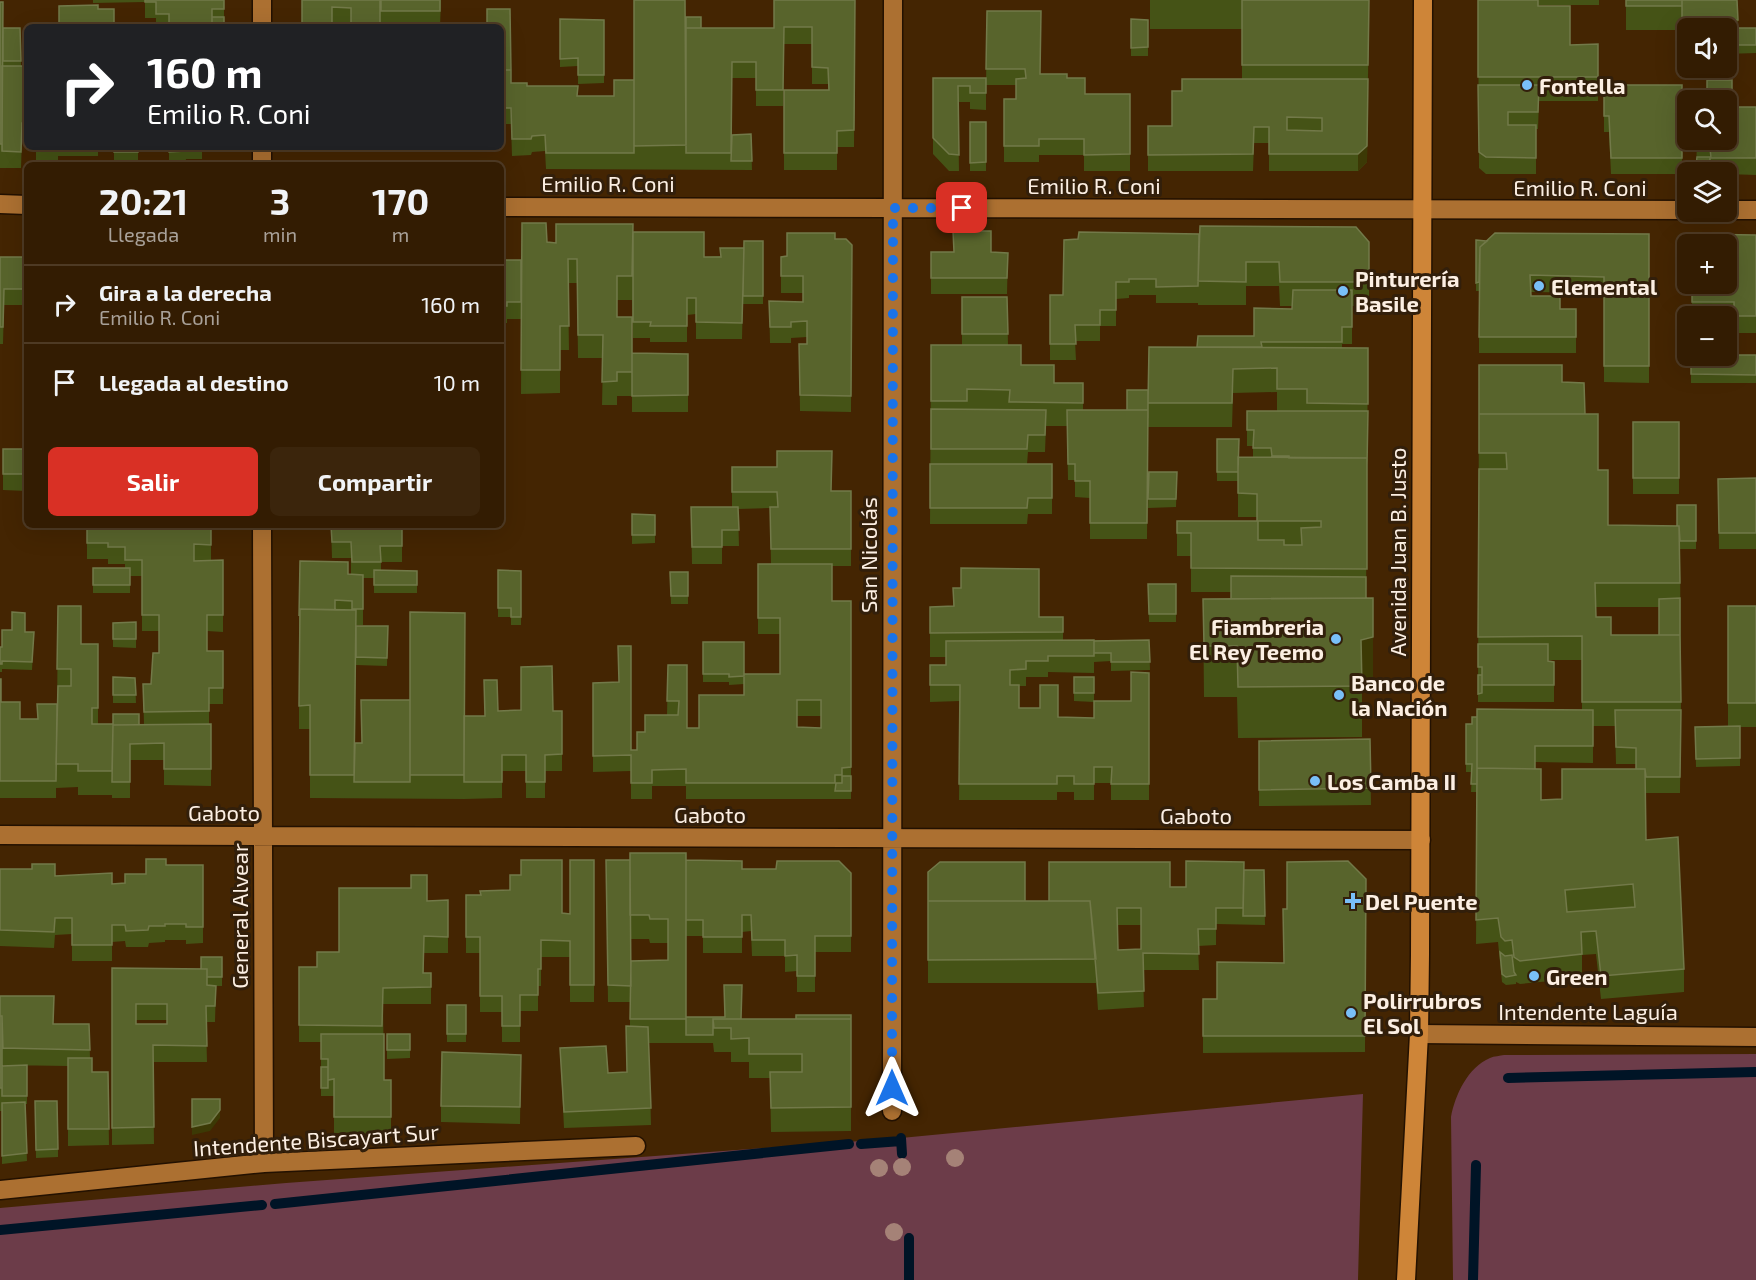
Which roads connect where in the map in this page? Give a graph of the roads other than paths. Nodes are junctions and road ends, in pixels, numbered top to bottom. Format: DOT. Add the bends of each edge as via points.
graph roads {
  1 [pos="262,0"];
  2 [pos="893,0"];
  3 [pos="1423,0"];
  4 [pos="262,24"];
  5 [pos="0,204"];
  6 [pos="24,205"];
  7 [pos="504,207"];
  8 [pos="893,208"];
  9 [pos="1677,210"];
  10 [pos="1737,210"];
  11 [pos="1756,210"];
  12 [pos="1422,211"];
  13 [pos="262,528"];
  14 [pos="0,835"];
  15 [pos="263,836"];
  16 [pos="891,839"];
  17 [pos="1421,840"];
  18 [pos="1419,1034"];
  19 [pos="1756,1037"];
  20 [pos="892,1111"];
  21 [pos="636,1146"];
  22 [pos="264,1163"];
  23 [pos="0,1190"];
  24 [pos="1406,1280"];
  1 -- 4 [label="street"];
  2 -- 8 [label="street, San Nicolás"];
  3 -- 12 [label="main road, Avenida Juan B. Justo"];
  5 -- 6 [label="street"];
  7 -- 8 [label="street, Emilio R. Coni"];
  8 -- 12 [label="street, Emilio R. Coni"];
  8 -- 16 [label="street, San Nicolás"];
  9 -- 12 [label="street, Emilio R. Coni"];
  10 -- 11 [label="street"];
  12 -- 17 [label="main road, Avenida Juan B. Justo"];
  13 -- 15 [label="street, General Alvear"];
  14 -- 15 [label="street, Gaboto"];
  15 -- 16 [label="street, Gaboto"];
  15 -- 22 [label="street, General Alvear"];
  16 -- 17 [label="street, Gaboto"];
  16 -- 20 [label="street, San Nicolás"];
  17 -- 18 [label="main road, Avenida Juan B. Justo"];
  18 -- 19 [label="street, Intendente Laguía"];
  18 -- 24 [label="main road, Avenida Juan B. Justo"];
  21 -- 22 [label="street, Intendente Biscayart Sur"];
  22 -- 23 [label="street, Intendente Biscayart Sur"];
}
